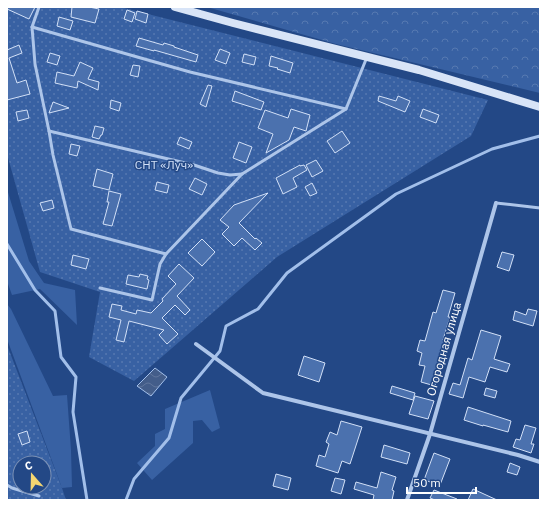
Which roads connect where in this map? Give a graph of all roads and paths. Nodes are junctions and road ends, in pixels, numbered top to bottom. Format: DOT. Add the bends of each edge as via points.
graph roads {
  1 [pos="39,7"];
  2 [pos="175,7"];
  3 [pos="32,27"];
  4 [pos="367,56"];
  5 [pos="540,107"];
  6 [pos="346,109"];
  7 [pos="49,131"];
  8 [pos="242,174"];
  9 [pos="496,203"];
  10 [pos="540,208"];
  11 [pos="166,254"];
  12 [pos="100,288"];
  13 [pos="196,344"];
  14 [pos="430,434"];
  15 [pos="540,462"];
  16 [pos="7,485"];
  17 [pos="39,496"];
  18 [pos="407,500"];
  1 -- 3 [label="lane"];
  2 -- 4 [label="street"];
  3 -- 6 [label="lane" via="190,72"];
  3 -- 7 [label="lane" via="35,64"];
  4 -- 5 [label="street"];
  4 -- 6 [label="lane"];
  6 -- 8 [label="lane"];
  7 -- 8 [label="lane" via="230,175"];
  7 -- 11 [label="lane" via="71,229"];
  8 -- 11 [label="lane"];
  9 -- 10 [label="lane"];
  9 -- 14 [label="street, Огородная улица"];
  11 -- 12 [label="lane" via="160,264 152,300"];
  13 -- 14 [label="street" via="263,393"];
  14 -- 15 [label="street"];
  14 -- 18 [label="street, Огородная улица"];
  16 -- 17 [label="lane"];
}
